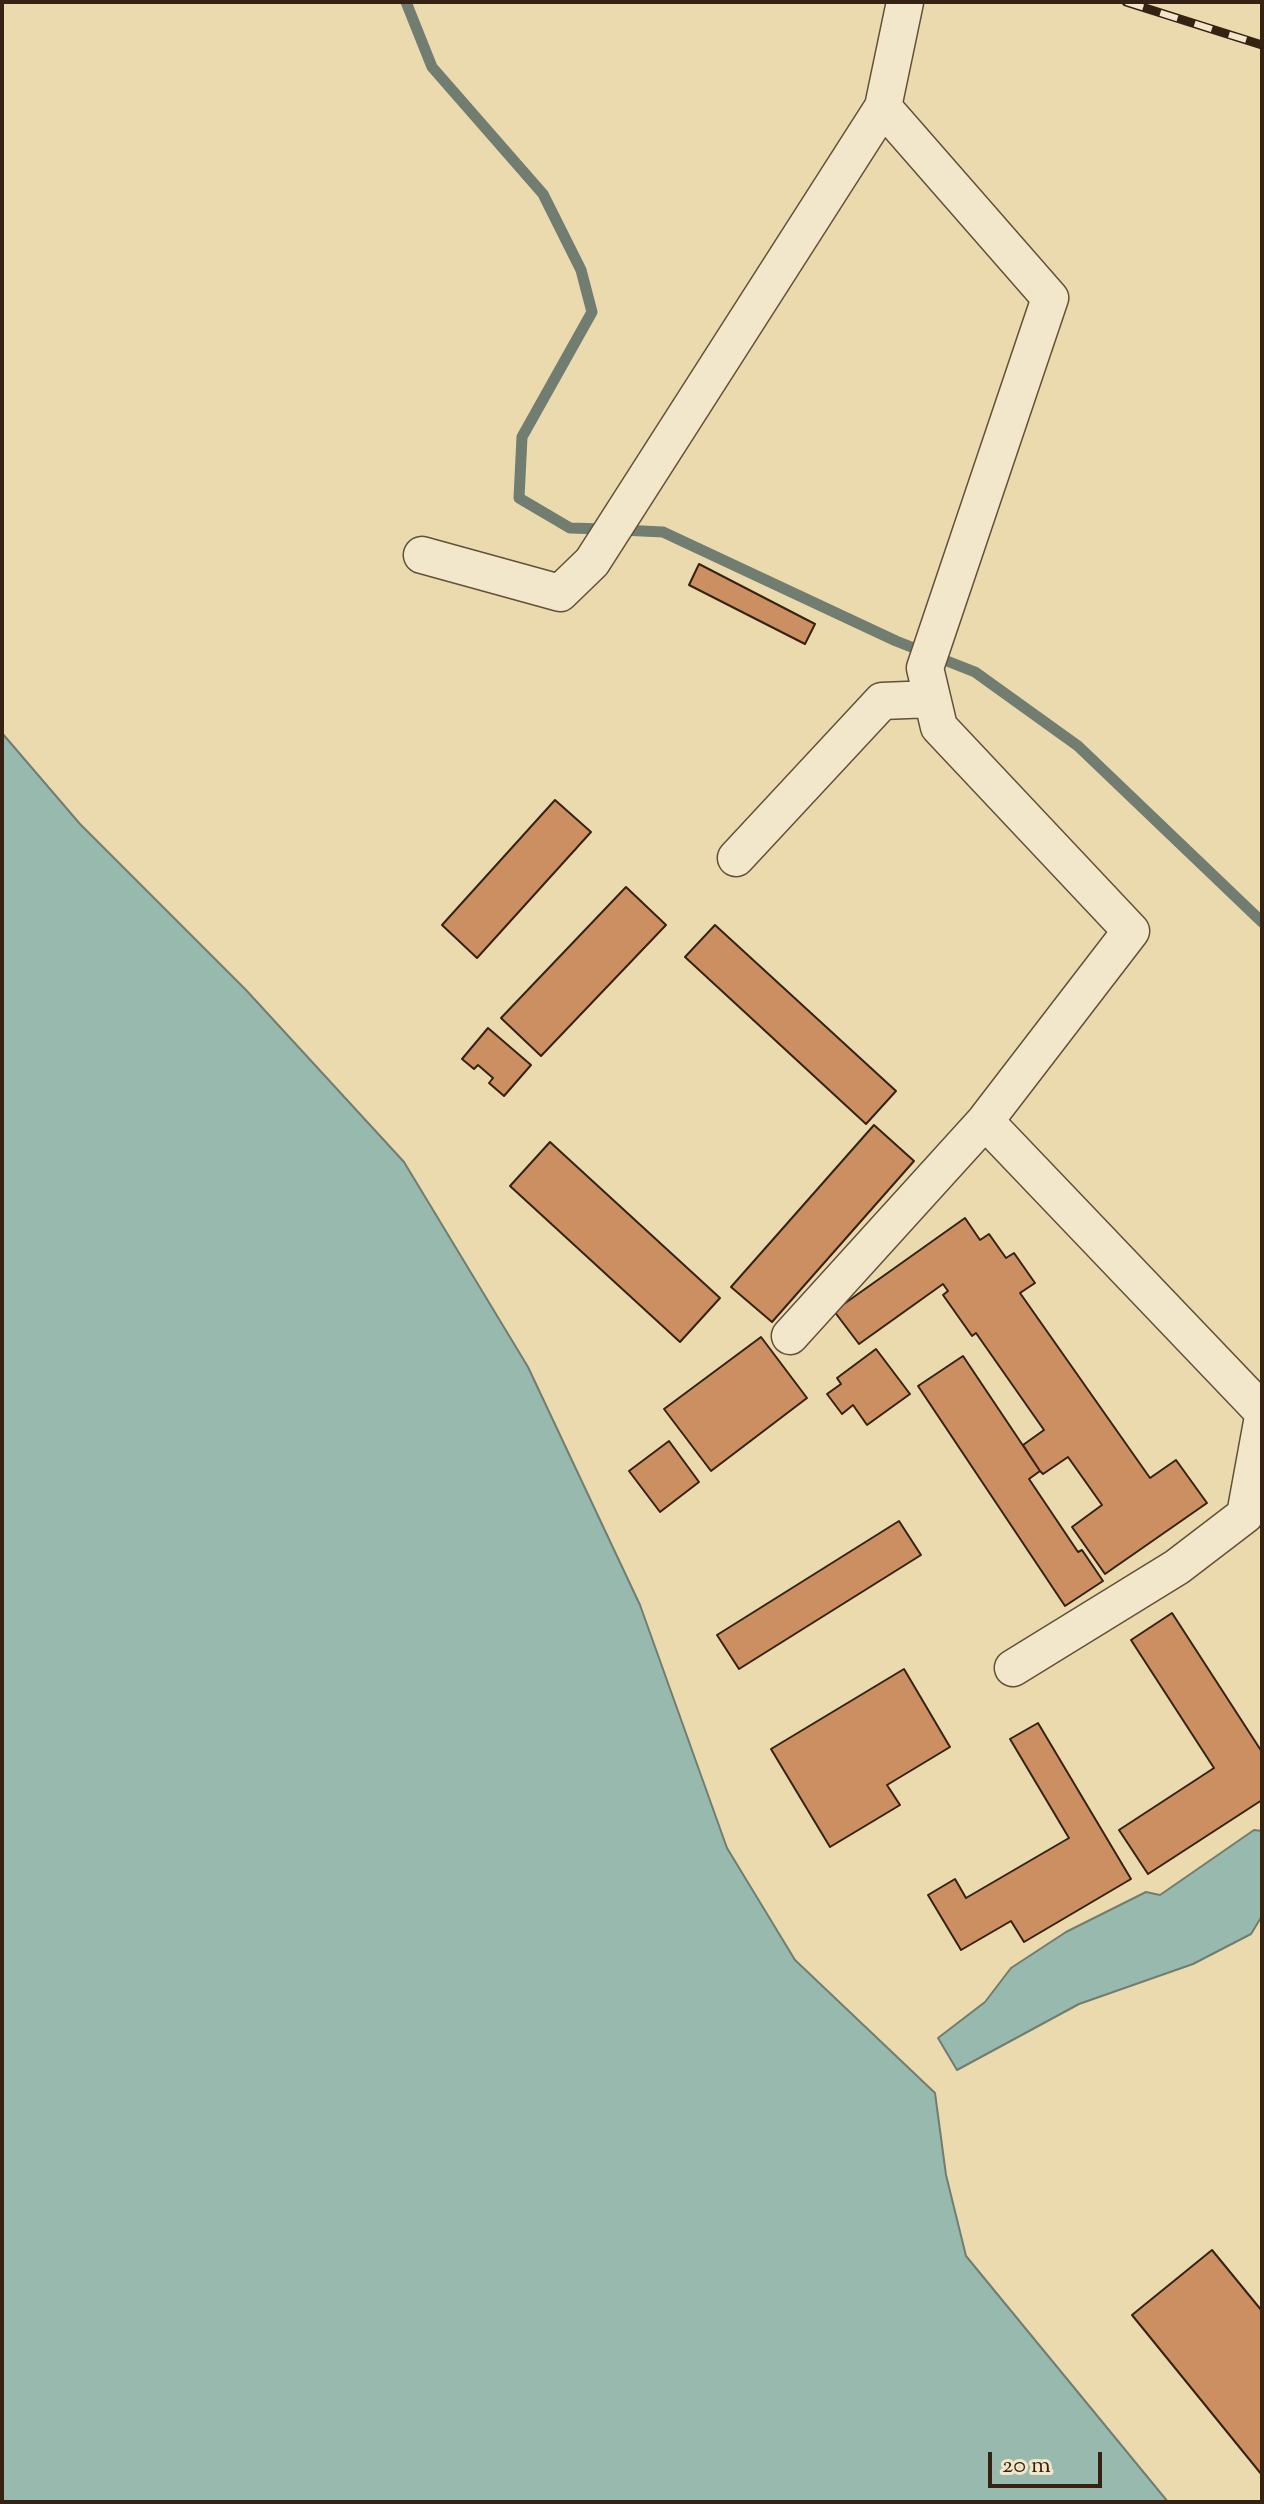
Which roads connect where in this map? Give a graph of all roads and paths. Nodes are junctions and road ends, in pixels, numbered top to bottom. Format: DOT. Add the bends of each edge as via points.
graph roads {
  1 [pos="905,2"];
  2 [pos="883,107"];
  3 [pos="422,555"];
  4 [pos="928,684"];
  5 [pos="736,858"];
  6 [pos="985,1121"];
  7 [pos="790,1336"];
  8 [pos="1262,1411"];
  9 [pos="1262,1422"];
  10 [pos="1013,1668"];
  1 -- 2 [label="street"];
  2 -- 3 [label="street" via="592,562 560,593"];
  2 -- 4 [label="street" via="1050,298 940,625"];
  4 -- 5 [label="street" via="882,701"];
  4 -- 6 [label="street" via="939,727 1131,931"];
  6 -- 7 [label="street"];
  6 -- 8 [label="street"];
  9 -- 10 [label="street" via="1245,1515 1177,1567"];
}
